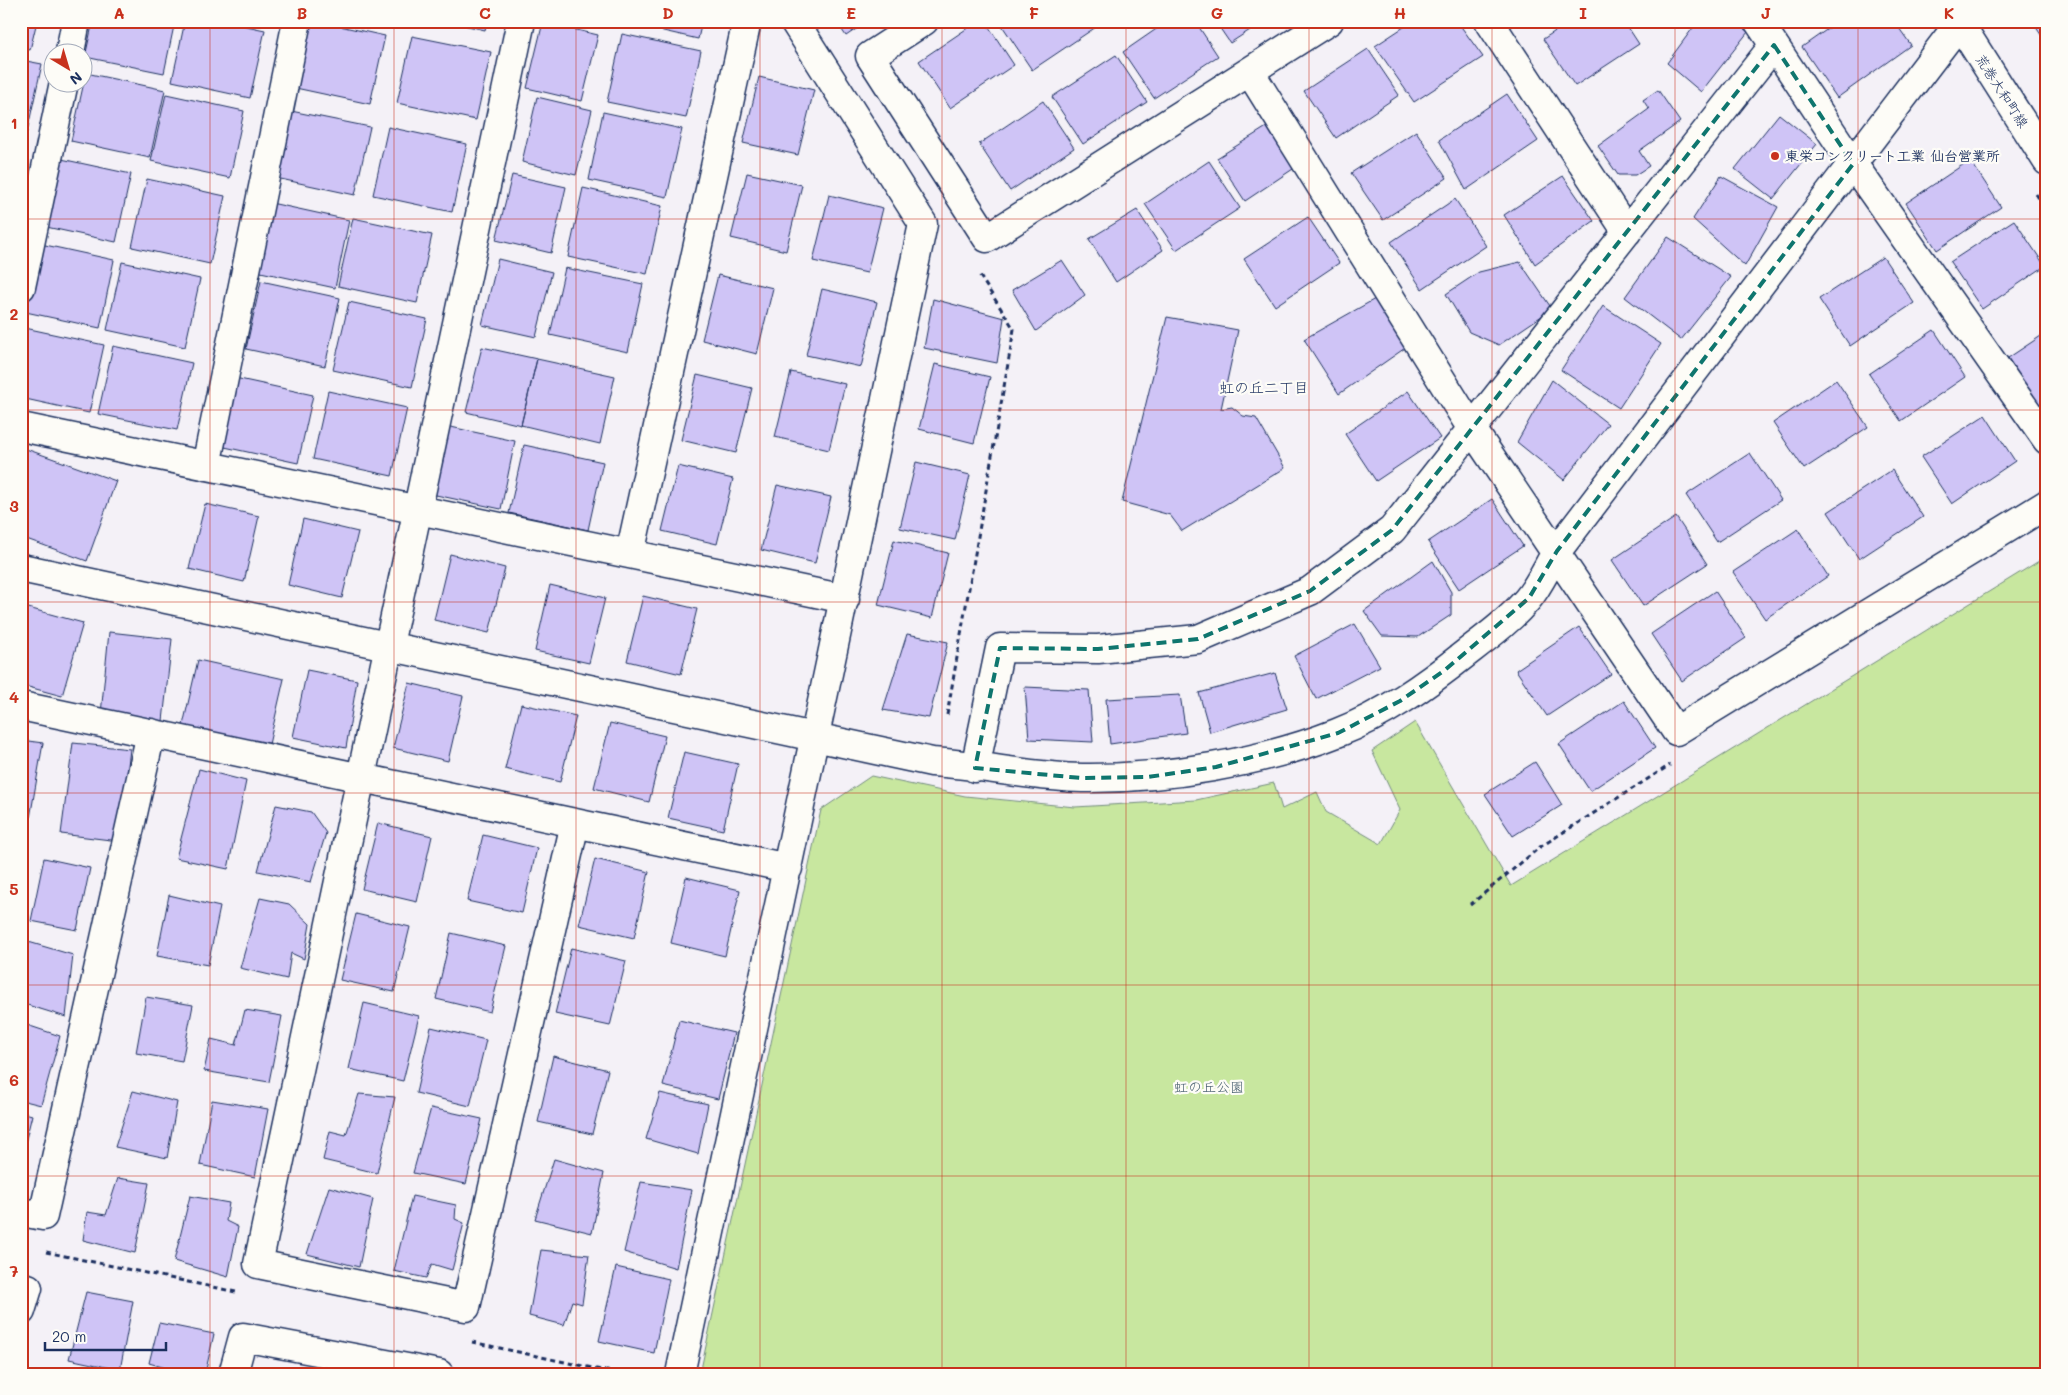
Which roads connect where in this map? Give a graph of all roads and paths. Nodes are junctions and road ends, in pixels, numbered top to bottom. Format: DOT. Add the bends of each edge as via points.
graph roads {
  1 [pos="76,21"];
  2 [pos="297,21"];
  3 [pos="521,21"];
  4 [pos="747,21"];
  5 [pos="794,21"];
  6 [pos="924,21"];
  7 [pos="1329,21"];
  8 [pos="1489,21"];
  9 [pos="1758,21"];
  10 [pos="1959,22"];
  11 [pos="72,42"];
  12 [pos="1774,46"];
  13 [pos="1250,72"];
  14 [pos="62,92"];
  15 [pos="2047,160"];
  16 [pos="1853,164"];
  17 [pos="1627,232"];
  18 [pos="974,266"];
  19 [pos="21,287"];
  20 [pos="21,427"];
  21 [pos="1472,429"];
  22 [pos="2047,440"];
  23 [pos="206,466"];
  24 [pos="2047,504"];
  25 [pos="418,510"];
  26 [pos="1556,551"];
  27 [pos="630,554"];
  28 [pos="21,568"];
  29 [pos="845,599"];
  30 [pos="389,647"];
  31 [pos="21,706"];
  32 [pos="1676,731"];
  33 [pos="151,733"];
  34 [pos="816,737"];
  35 [pos="940,763"];
  36 [pos="975,768"];
  37 [pos="361,777"];
  38 [pos="575,823"];
  39 [pos="788,868"];
  40 [pos="1470,905"];
  41 [pos="21,1212"];
  42 [pos="21,1287"];
  43 [pos="21,1311"];
  44 [pos="233,1374"];
  45 [pos="439,1374"];
  46 [pos="680,1374"];
  1 -- 11 [label="street"];
  2 -- 23 [label="street"];
  3 -- 25 [label="street"];
  4 -- 27 [label="street"];
  5 -- 29 [label="street" via="923,224"];
  6 -- 13 [label="street" via="870,56 987,238"];
  7 -- 13 [label="street"];
  8 -- 17 [label="street"];
  9 -- 12 [label="street"];
  10 -- 15 [label="street, 荒巻大和町線"];
  10 -- 16 [label="street"];
  12 -- 16 [label="street"];
  12 -- 17 [label="street"];
  13 -- 21 [label="street"];
  14 -- 19 [label="street"];
  16 -- 22 [label="street"];
  16 -- 26 [label="street"];
  17 -- 21 [label="street"];
  18 -- 35 [label="path" via="1014,329"];
  20 -- 23 [label="street"];
  21 -- 26 [label="street"];
  21 -- 36 [label="street" via="1392,530 1310,591 1198,639 1098,649 1000,648"];
  23 -- 25 [label="street"];
  24 -- 32 [label="street"];
  25 -- 27 [label="street"];
  25 -- 30 [label="street"];
  26 -- 32 [label="street"];
  26 -- 36 [label="street" via="1529,598 1502,626 1400,701 1338,733 1216,766 1148,777 1081,778"];
  27 -- 29 [label="street"];
  28 -- 30 [label="street"];
  29 -- 34 [label="street"];
  30 -- 34 [label="street"];
  30 -- 37 [label="street"];
  31 -- 33 [label="street"];
  32 -- 40 [label="path" via="1672,764 1540,847"];
  33 -- 37 [label="street"];
  33 -- 41 [label="street" via="43,1216"];
  34 -- 35 [label="street"];
  34 -- 39 [label="street"];
  35 -- 36 [label="street"];
  37 -- 38 [label="street"];
  37 -- 38 [label="street" via="258,1264 466,1307"];
  38 -- 39 [label="street"];
  39 -- 46 [label="street"];
  42 -- 43 [label="street" via="28,1288"];
  44 -- 45 [label="street" via="243,1337"];
}
